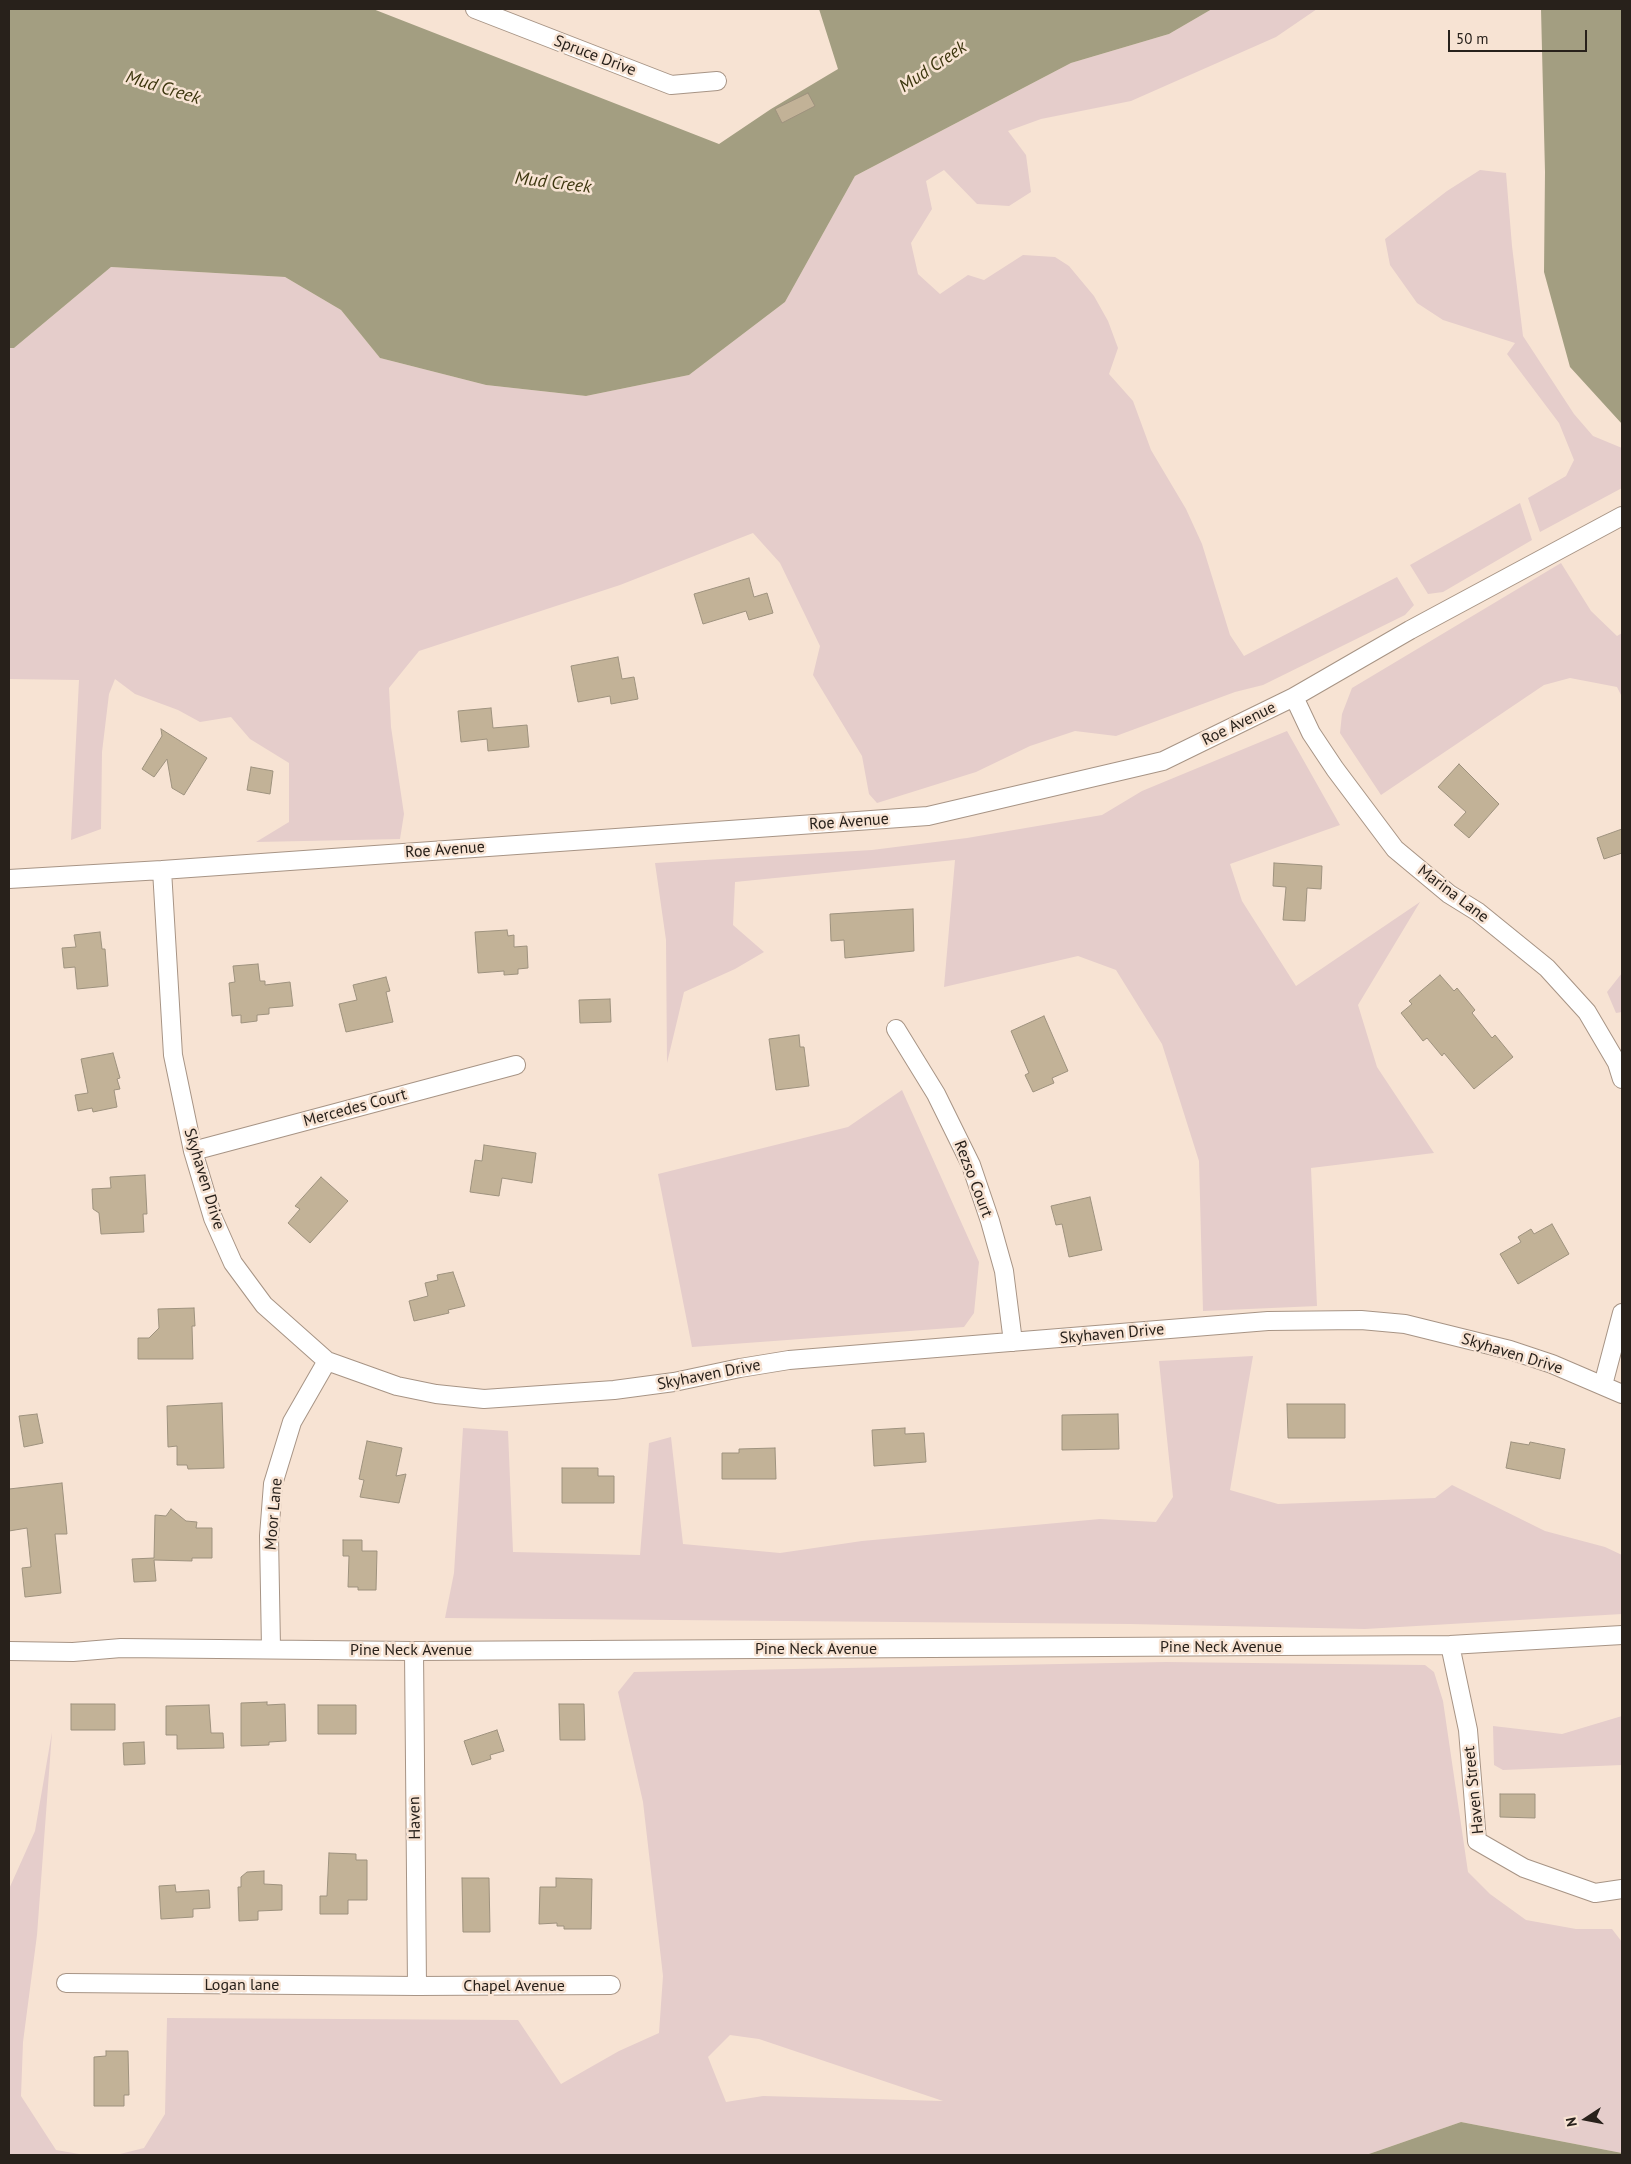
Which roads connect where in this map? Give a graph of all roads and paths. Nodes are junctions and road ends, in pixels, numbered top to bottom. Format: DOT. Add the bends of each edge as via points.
graph roads {
  1 [pos="475,9"];
  2 [pos="717,81"];
  3 [pos="1622,516"];
  4 [pos="1294,697"];
  5 [pos="162,870"];
  6 [pos="9,879"];
  7 [pos="896,1029"];
  8 [pos="516,1065"];
  9 [pos="1622,1079"];
  10 [pos="193,1151"];
  11 [pos="1622,1313"];
  12 [pos="1013,1342"];
  13 [pos="326,1361"];
  14 [pos="1603,1384"];
  15 [pos="1622,1394"];
  16 [pos="1622,1635"];
  17 [pos="1450,1645"];
  18 [pos="271,1648"];
  19 [pos="9,1651"];
  20 [pos="414,1651"];
  21 [pos="1622,1890"];
  22 [pos="66,1983"];
  23 [pos="611,1985"];
  24 [pos="417,1986"];
  1 -- 2 [label="street, Spruce Drive" via="671,86"];
  3 -- 4 [label="street, Roe Avenue" via="1410,630"];
  4 -- 5 [label="street, Roe Avenue" via="1163,761 928,816"];
  4 -- 9 [label="street, Marina Lane" via="1311,732 1336,770 1395,848 1449,894 1478,912 1547,968 1587,1012 1617,1063"];
  5 -- 6 [label="street, Roe Avenue"];
  5 -- 10 [label="street, Skyhaven Drive" via="173,1055"];
  7 -- 12 [label="street, Rezso Court" via="936,1094 971,1165 1004,1271"];
  8 -- 10 [label="street, Mercedes Court"];
  10 -- 13 [label="street, Skyhaven Drive" via="213,1218 233,1263 264,1304"];
  11 -- 14 [label="street"];
  12 -- 13 [label="street, Skyhaven Drive" via="789,1360 614,1390 484,1400 397,1386"];
  12 -- 14 [label="street, Skyhaven Drive" via="1268,1322 1361,1320 1405,1324 1510,1350"];
  13 -- 18 [label="street, Moor Lane" via="292,1422 273,1484"];
  14 -- 15 [label="street, Skyhaven Drive"];
  16 -- 17 [label="street, Pine Neck Avenue"];
  17 -- 20 [label="street, Pine Neck Avenue"];
  17 -- 21 [label="street, Haven Street" via="1468,1730 1477,1841 1524,1868 1595,1893"];
  18 -- 19 [label="street, Pine Neck Avenue"];
  18 -- 20 [label="street, Pine Neck Avenue"];
  20 -- 24 [label="street, Haven"];
  22 -- 24 [label="street, Logan lane"];
  23 -- 24 [label="street, Chapel Avenue"];
}
